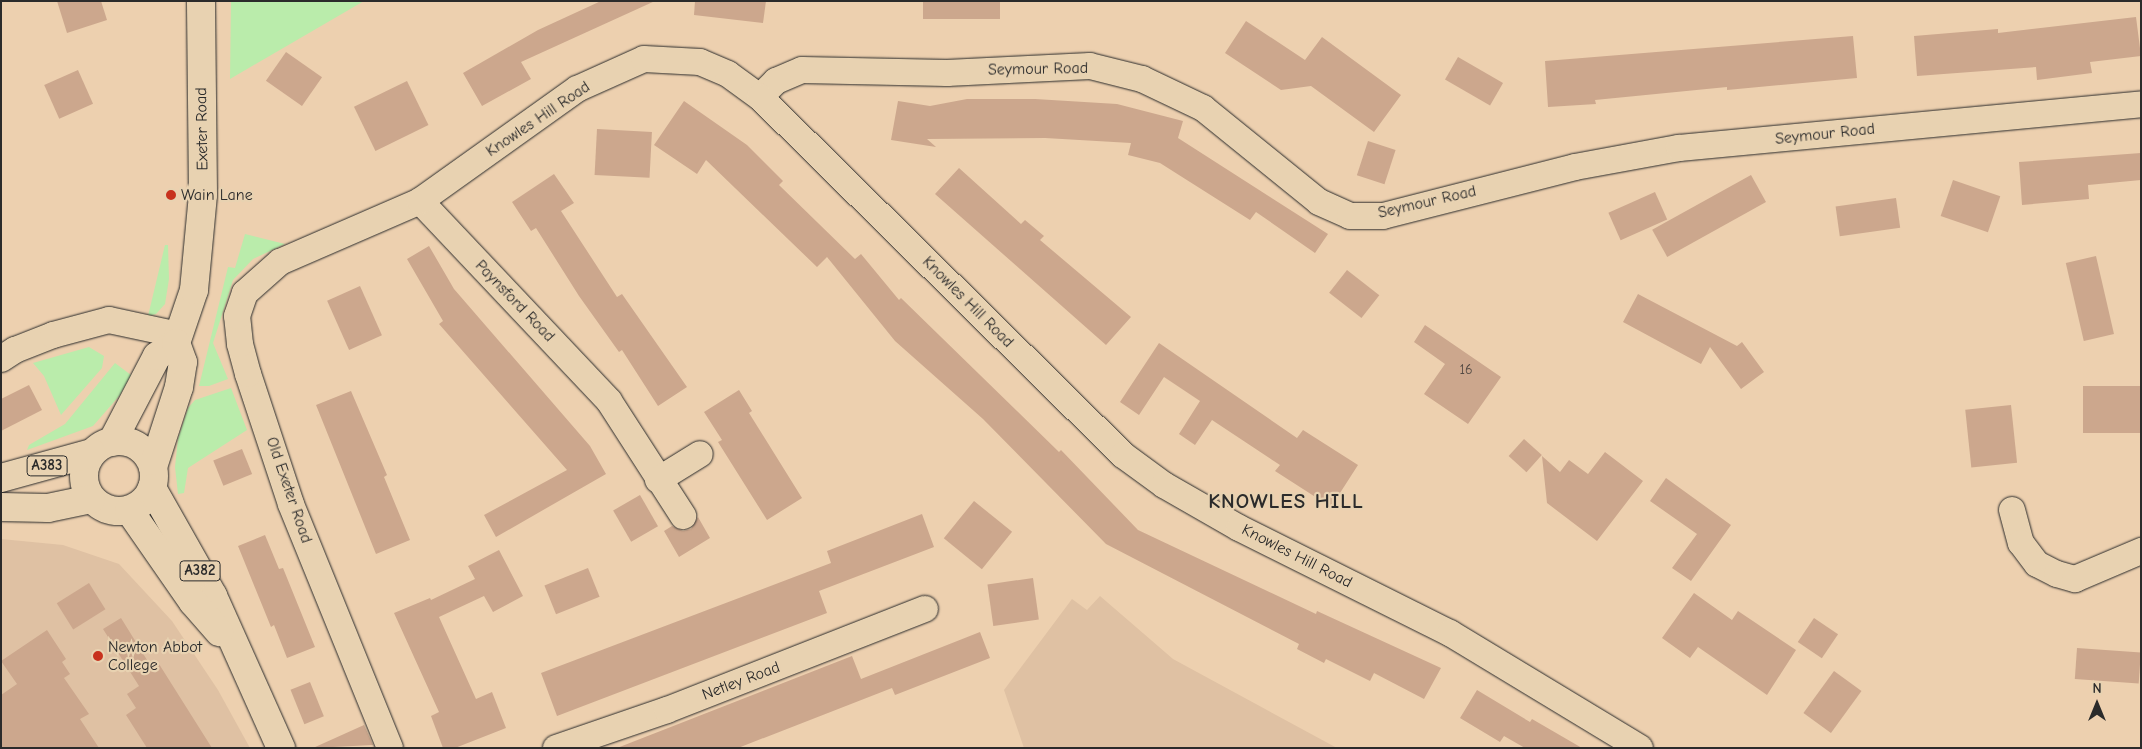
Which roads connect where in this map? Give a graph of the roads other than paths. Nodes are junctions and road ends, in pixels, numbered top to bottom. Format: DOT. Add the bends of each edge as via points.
graph roads {
  1 [pos="201,1"];
  2 [pos="760,97"];
  3 [pos="2141,104"];
  4 [pos="420,201"];
  5 [pos="301,251"];
  6 [pos="178,339"];
  7 [pos="1,360"];
  8 [pos="102,447"];
  9 [pos="700,454"];
  10 [pos="1,478"];
  11 [pos="153,478"];
  12 [pos="658,480"];
  13 [pos="91,499"];
  14 [pos="1,507"];
  15 [pos="129,510"];
  16 [pos="2012,510"];
  17 [pos="683,516"];
  18 [pos="2141,551"];
  19 [pos="925,609"];
  20 [pos="241,657"];
  21 [pos="281,748"];
  22 [pos="390,748"];
  23 [pos="556,748"];
  24 [pos="1640,748"];
  1 -- 6 [label="main road, Exeter Road" via="203,195 194,290"];
  2 -- 3 [label="street, Seymour Road" via="776,81 802,70 947,73 1090,66 1142,80 1203,108 1319,202 1350,216 1383,216 1575,167 1679,148"];
  2 -- 4 [label="street, Knowles Hill Road" via="728,74 700,62 644,59 577,89"];
  2 -- 24 [label="street, Knowles Hill Road" via="1123,454 1164,485 1239,528 1450,633"];
  4 -- 5 [label="street, Knowles Hill Road"];
  4 -- 12 [label="street, Paynsford Road" via="608,401"];
  5 -- 22 [label="street, Old Exeter Road" via="261,276 244,293 237,316 240,344 291,504"];
  6 -- 7 [label="street" via="109,320 53,335 15,350"];
  6 -- 8 [label="main road" via="157,356"];
  6 -- 11 [label="main road" via="183,362 179,387"];
  8 -- 10 [label="main road, A383"];
  8 -- 11 [label="main road, A382" via="137,446"];
  8 -- 13 [label="main road" via="84,470 84,481"];
  9 -- 12 [label="street"];
  11 -- 15 [label="main road" via="147,498"];
  11 -- 20 [label="main road, A382"];
  12 -- 17 [label="street, Paynsford Road"];
  13 -- 14 [label="main road" via="48,508"];
  13 -- 15 [label="main road" via="109,510"];
  15 -- 20 [label="main road, A382" via="193,602"];
  16 -- 18 [label="street" via="2022,543 2036,564 2056,574 2075,579"];
  19 -- 23 [label="street, Netley Road" via="667,710"];
  20 -- 21 [label="main road, A382"];
}
